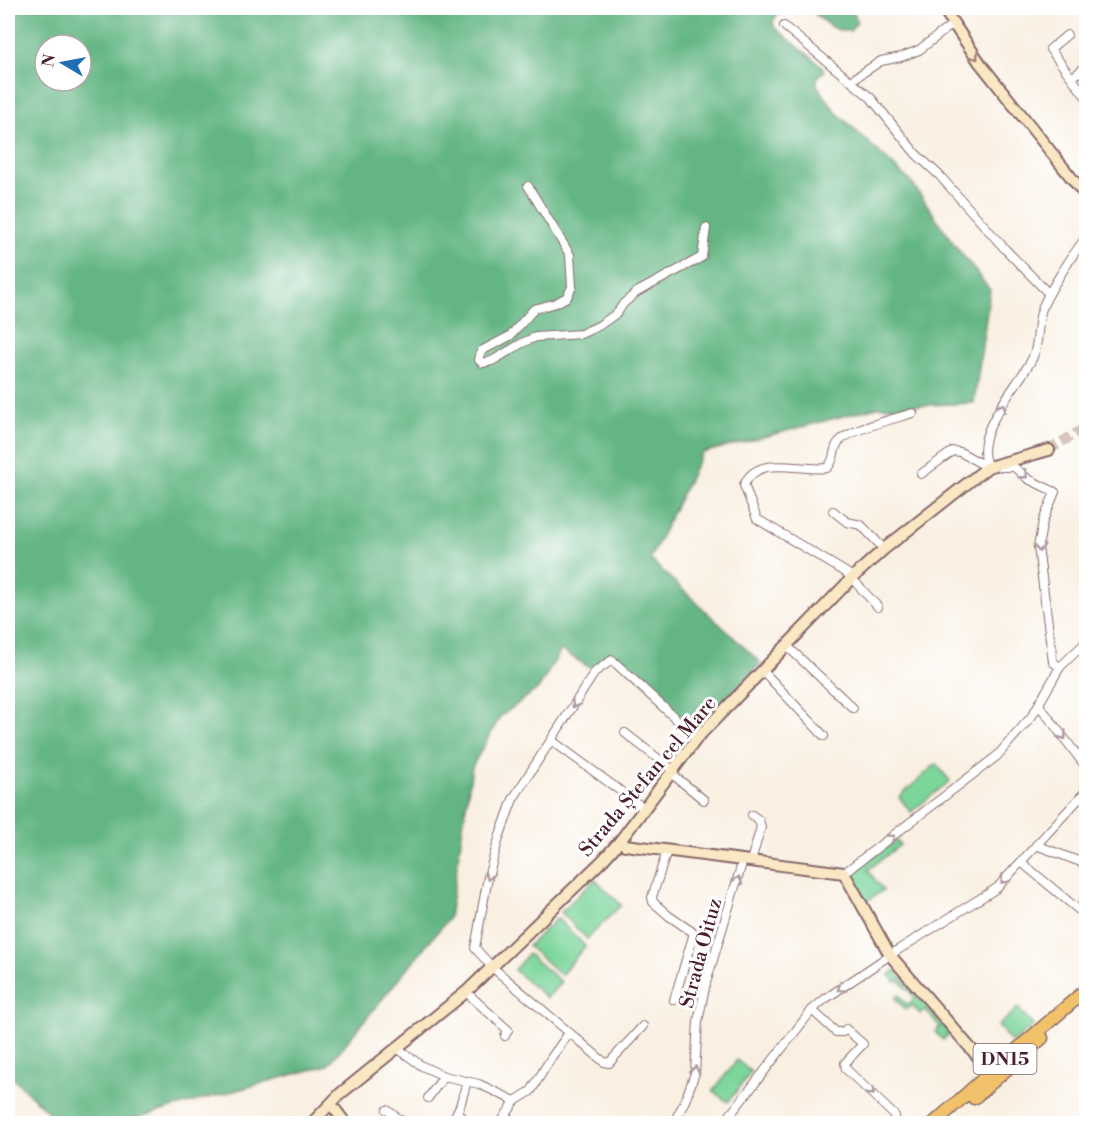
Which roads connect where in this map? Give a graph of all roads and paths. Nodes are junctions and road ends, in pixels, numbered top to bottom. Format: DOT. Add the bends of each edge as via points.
graph roads {
  1 [pos="943,8"];
  2 [pos="953,24"];
  3 [pos="784,26"];
  4 [pos="1067,34"];
  5 [pos="1086,66"];
  6 [pos="855,78"];
  7 [pos="1072,78"];
  8 [pos="1086,97"];
  9 [pos="528,186"];
  10 [pos="1086,196"];
  11 [pos="706,228"];
  12 [pos="1086,238"];
  13 [pos="1049,294"];
  14 [pos="913,413"];
  15 [pos="1049,450"];
  16 [pos="988,465"];
  17 [pos="921,474"];
  18 [pos="833,511"];
  19 [pos="884,549"];
  20 [pos="852,578"];
  21 [pos="878,607"];
  22 [pos="1086,642"];
  23 [pos="787,646"];
  24 [pos="1060,667"];
  25 [pos="763,671"];
  26 [pos="1039,705"];
  27 [pos="853,708"];
  28 [pos="625,733"];
  29 [pos="824,736"];
  30 [pos="697,738"];
  31 [pos="551,740"];
  32 [pos="1086,767"];
  33 [pos="673,772"];
  34 [pos="1086,791"];
  35 [pos="704,800"];
  36 [pos="645,809"];
  37 [pos="752,815"];
  38 [pos="620,841"];
  39 [pos="1036,845"];
  40 [pos="667,851"];
  41 [pos="747,860"];
  42 [pos="1021,862"];
  43 [pos="1086,864"];
  44 [pos="844,873"];
  45 [pos="1086,916"];
  46 [pos="890,955"];
  47 [pos="492,967"];
  48 [pos="1086,990"];
  49 [pos="466,992"];
  50 [pos="674,1000"];
  51 [pos="1086,1000"];
  52 [pos="812,1010"];
  53 [pos="643,1026"];
  54 [pos="569,1033"];
  55 [pos="505,1036"];
  56 [pos="397,1048"];
  57 [pos="991,1072"];
  58 [pos="444,1076"];
  59 [pos="466,1081"];
  60 [pos="428,1098"];
  61 [pos="515,1101"];
  62 [pos="331,1104"];
  63 [pos="387,1110"];
  64 [pos="457,1113"];
  65 [pos="466,1120"];
  66 [pos="311,1124"];
  67 [pos="346,1124"];
  68 [pos="406,1124"];
  69 [pos="451,1124"];
  70 [pos="500,1124"];
  71 [pos="673,1124"];
  72 [pos="723,1124"];
  73 [pos="893,1124"];
  74 [pos="933,1124"];
  75 [pos="945,1124"];
  1 -- 2 [label="street"];
  2 -- 6 [label="street" via="913,53 876,64"];
  2 -- 10 [label="street, one-way"];
  3 -- 13 [label="street" via="871,98 916,154"];
  4 -- 7 [label="street" via="1050,49"];
  5 -- 7 [label="street"];
  7 -- 8 [label="street"];
  9 -- 11 [label="street" via="570,255 572,287 567,297 534,309 510,336 481,351 482,363 536,337 580,334 610,320 637,292 702,257"];
  12 -- 13 [label="street"];
  16 -- 13 [label="street, one-way" via="985,444 990,427 1034,353 1040,314"];
  14 -- 20 [label="street" via="846,436 838,442 832,464 827,468 774,465 746,479 744,485 757,519"];
  15 -- 16 [label="street, Strada Ștefan cel Mare"];
  16 -- 17 [label="street" via="953,451"];
  16 -- 19 [label="street, Strada Ștefan cel Mare"];
  16 -- 24 [label="street, one-way" via="1014,467 1055,492 1038,547 1053,662"];
  18 -- 19 [label="street" via="847,522 861,525"];
  19 -- 20 [label="street, Strada Ștefan cel Mare"];
  20 -- 21 [label="street"];
  20 -- 23 [label="street, Strada Ștefan cel Mare"];
  22 -- 24 [label="street"];
  23 -- 25 [label="street, Strada Ștefan cel Mare"];
  23 -- 27 [label="street"];
  24 -- 26 [label="street"];
  25 -- 29 [label="street"];
  25 -- 30 [label="street, Strada Ștefan cel Mare"];
  26 -- 32 [label="street, one-way"];
  44 -- 26 [label="street, one-way" via="997,756"];
  28 -- 33 [label="street"];
  30 -- 31 [label="street, one-way" via="612,660 596,672"];
  30 -- 33 [label="street, Strada Ștefan cel Mare"];
  31 -- 36 [label="street"];
  31 -- 47 [label="street, one-way" via="513,799 488,877 475,948"];
  33 -- 35 [label="street"];
  33 -- 36 [label="street, Strada Ștefan cel Mare"];
  34 -- 39 [label="street"];
  36 -- 38 [label="street, Strada Ștefan cel Mare"];
  37 -- 41 [label="street, Strada Oituz" via="761,827"];
  38 -- 40 [label="street"];
  38 -- 47 [label="street, Strada Ștefan cel Mare"];
  39 -- 42 [label="street"];
  39 -- 43 [label="street"];
  40 -- 41 [label="street"];
  40 -- 50 [label="street" via="653,902 694,933"];
  41 -- 44 [label="street"];
  71 -- 41 [label="street, Strada Oituz, one-way" via="695,1073 698,1021 706,983"];
  42 -- 45 [label="street"];
  42 -- 46 [label="street, one-way" via="997,888"];
  44 -- 46 [label="street"];
  46 -- 52 [label="street, one-way"];
  46 -- 57 [label="street"];
  47 -- 49 [label="street, Strada Ștefan cel Mare"];
  47 -- 54 [label="street"];
  48 -- 57 [label="main road, DN15"];
  49 -- 55 [label="street" via="508,1030"];
  49 -- 56 [label="street, Strada Ștefan cel Mare"];
  51 -- 75 [label="main road, DN15"];
  52 -- 72 [label="street"];
  52 -- 73 [label="street, one-way" via="836,1032 846,1029 862,1044 845,1064 846,1069 895,1116"];
  53 -- 54 [label="street" via="609,1063"];
  54 -- 61 [label="street" via="531,1091"];
  56 -- 58 [label="street"];
  56 -- 62 [label="street, Strada Ștefan cel Mare"];
  57 -- 74 [label="main road, DN15"];
  58 -- 59 [label="street"];
  58 -- 60 [label="street"];
  59 -- 61 [label="street"];
  59 -- 64 [label="street"];
  61 -- 70 [label="street"];
  62 -- 66 [label="street, Strada Ștefan cel Mare"];
  62 -- 67 [label="street"];
  63 -- 68 [label="street"];
  64 -- 65 [label="street"];
  64 -- 69 [label="street"];
}
